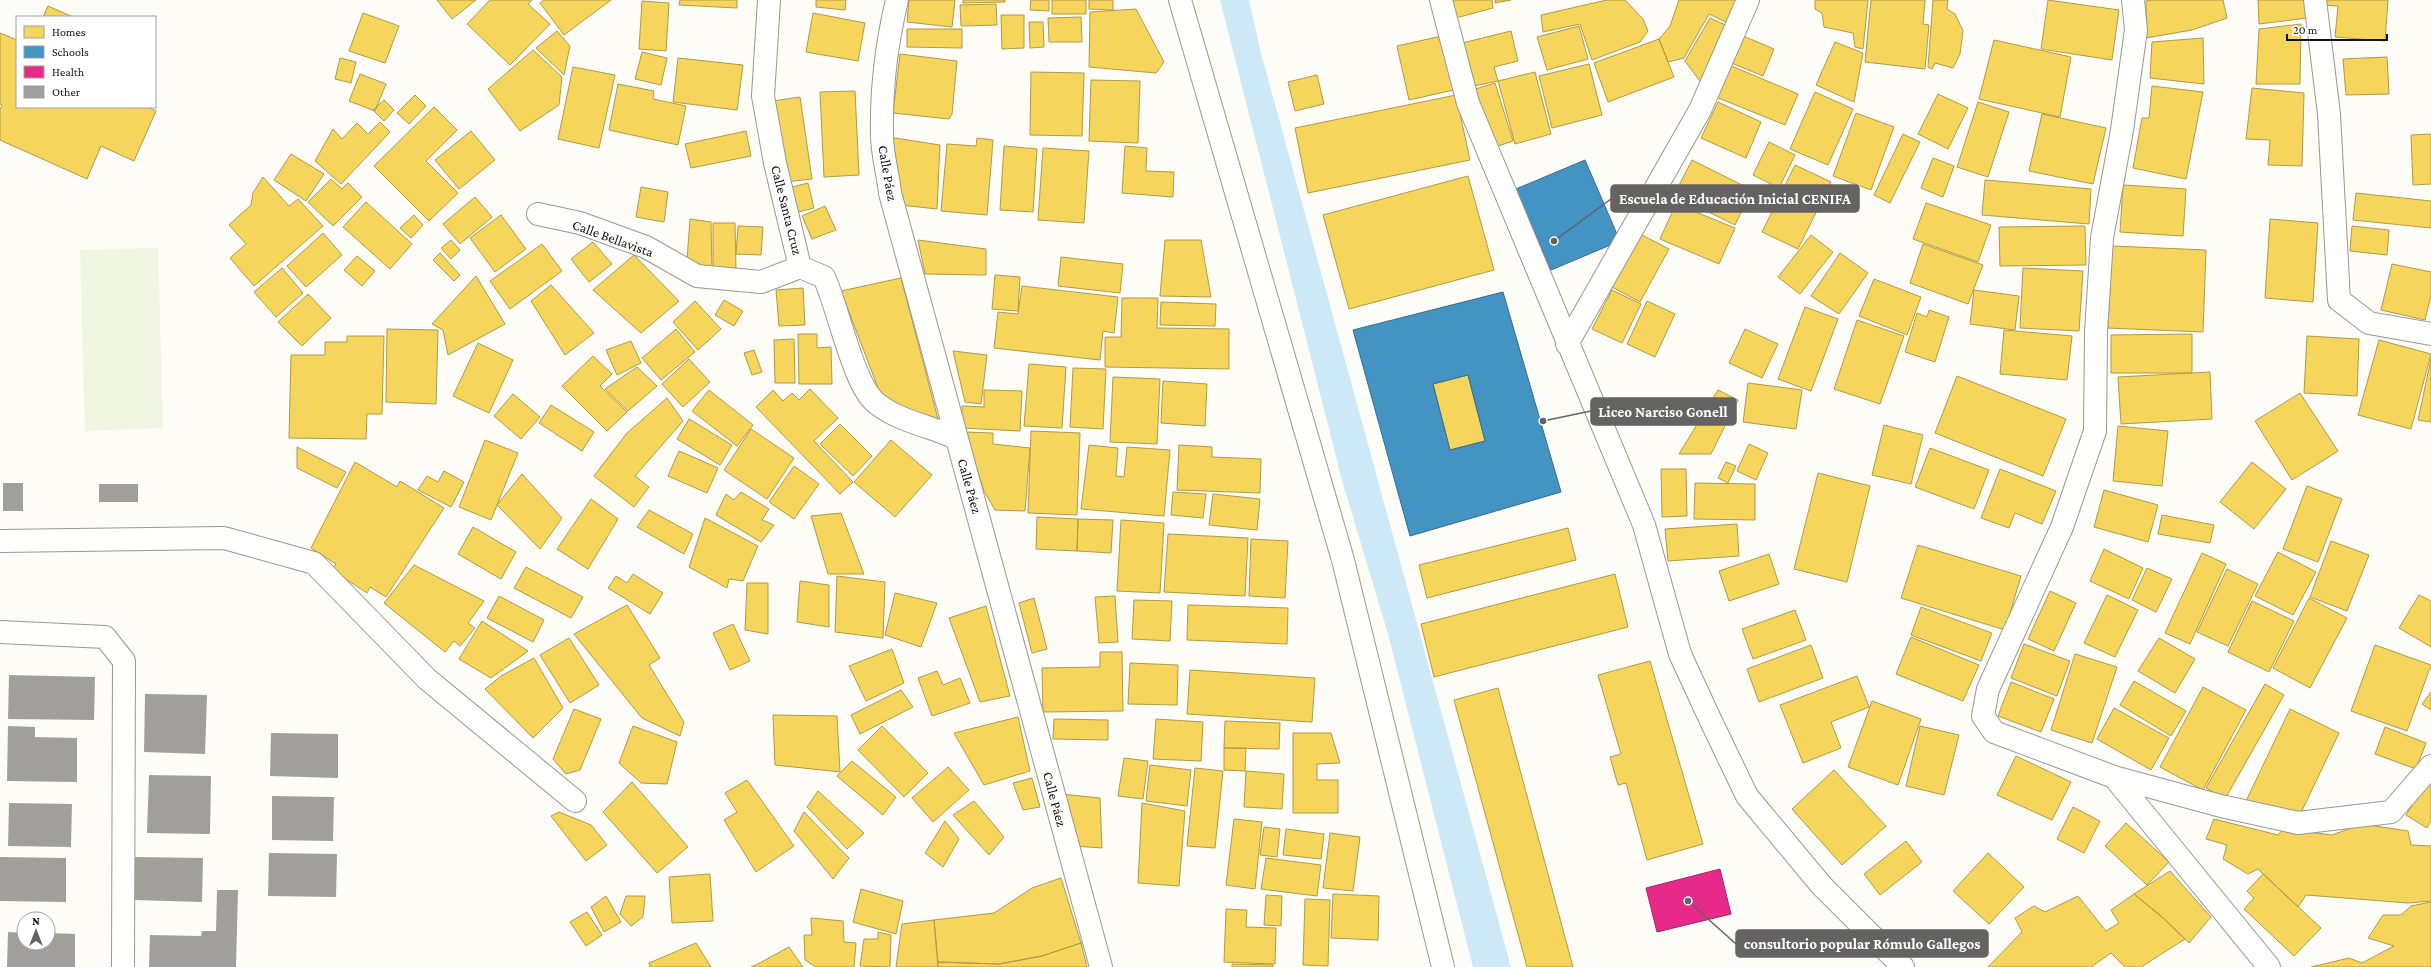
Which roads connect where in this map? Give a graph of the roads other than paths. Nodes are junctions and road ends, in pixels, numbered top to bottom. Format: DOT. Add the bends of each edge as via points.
graph roads {
  1 [pos="769,0"];
  2 [pos="898,0"];
  3 [pos="1180,0"];
  4 [pos="1441,0"];
  5 [pos="1748,0"];
  6 [pos="2133,0"];
  7 [pos="2315,0"];
  8 [pos="538,214"];
  9 [pos="800,267"];
  10 [pos="2431,334"];
  11 [pos="1567,344"];
  12 [pos="956,438"];
  13 [pos="0,541"];
  14 [pos="0,632"];
  15 [pos="2431,766"];
  16 [pos="2114,777"];
  17 [pos="575,801"];
  18 [pos="124,967"];
  19 [pos="1101,967"];
  20 [pos="1443,967"];
  21 [pos="1903,967"];
  22 [pos="2269,967"];
  1 -- 9 [label="street, Calle Santa Cruz" via="763,96 775,163"];
  2 -- 12 [label="street, Calle Páez" via="893,18 884,91 882,136 890,193"];
  3 -- 20 [label="street" via="1344,560"];
  4 -- 11 [label="street" via="1468,104"];
  5 -- 11 [label="street" via="1700,110"];
  6 -- 16 [label="street" via="2136,30 2122,130 2102,238 2096,332 2095,430 2062,527 1988,689 1982,716 1994,732"];
  7 -- 10 [label="street" via="2329,114 2339,300 2369,323"];
  8 -- 9 [label="street, Calle Bellavista" via="580,224 646,247 697,276 761,282"];
  9 -- 12 [label="street, Calle Santa Cruz" via="824,278 857,372 874,401 907,420"];
  11 -- 21 [label="street" via="1644,525 1680,654 1747,796 1821,885"];
  12 -- 19 [label="street, Calle Páez"];
  13 -- 17 [label="street" via="224,538 314,563 427,679"];
  14 -- 18 [label="street" via="105,637 124,661"];
  15 -- 16 [label="street" via="2391,812 2298,823 2221,806"];
  16 -- 22 [label="street"];
}
